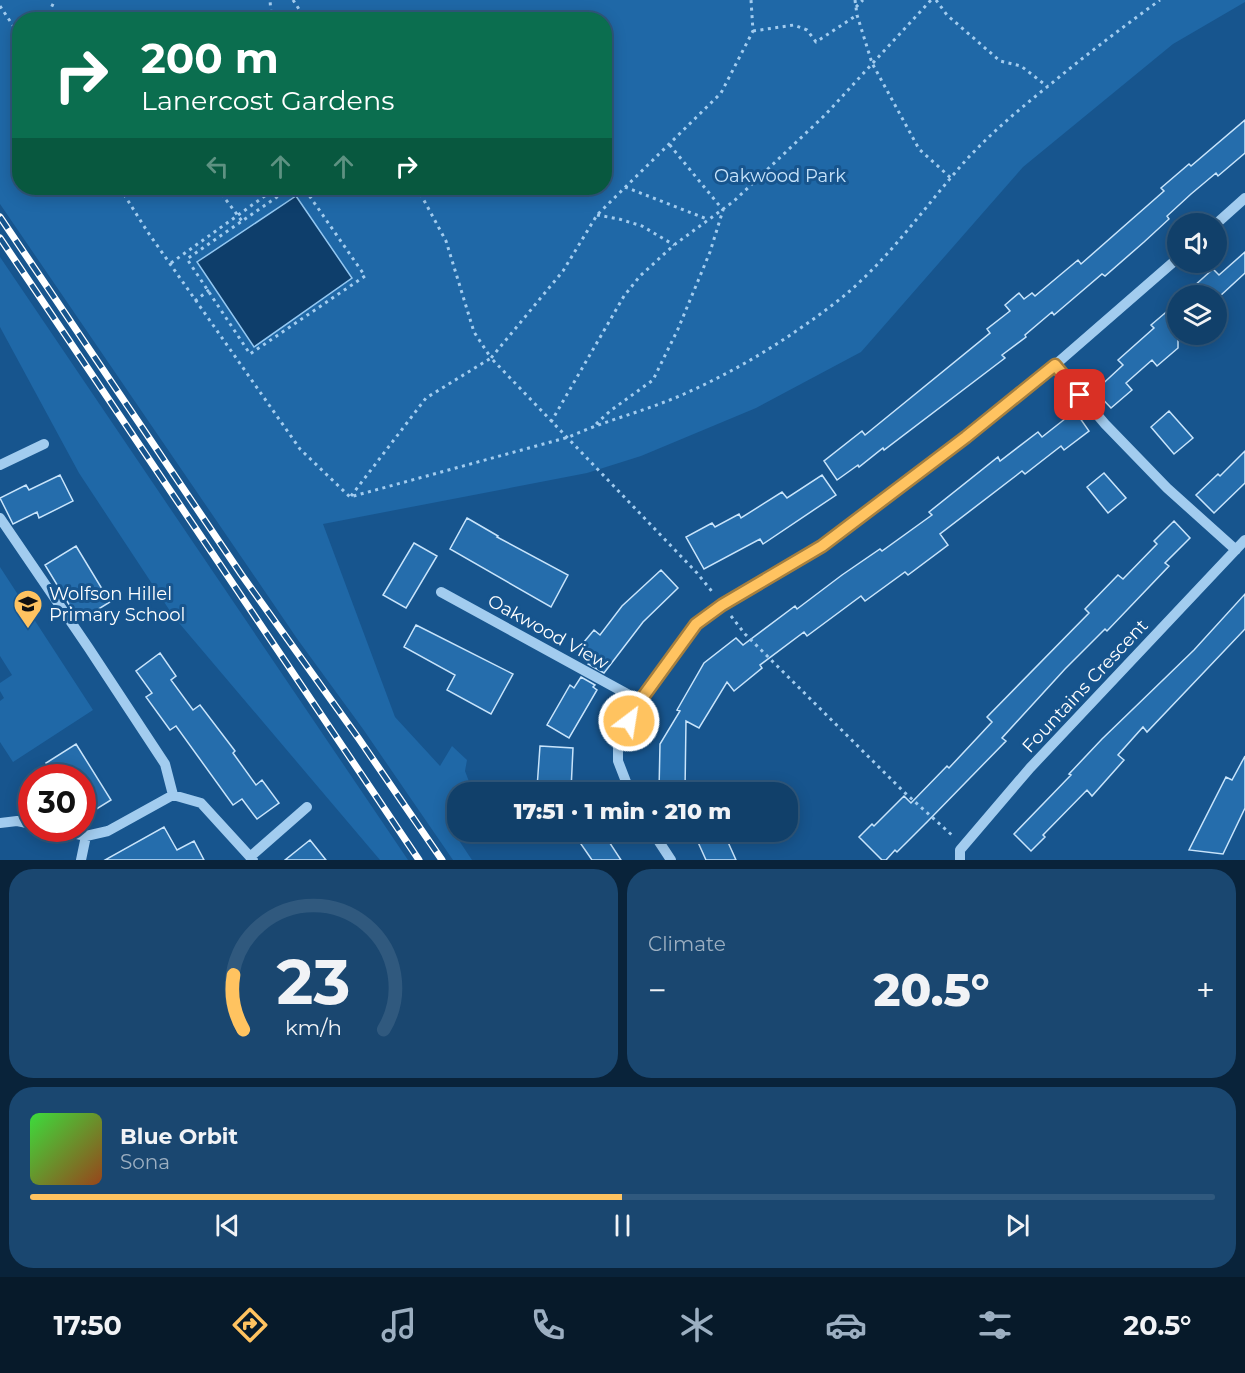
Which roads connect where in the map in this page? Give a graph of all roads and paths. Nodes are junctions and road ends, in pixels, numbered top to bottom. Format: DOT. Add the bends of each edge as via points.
graph roads {
  1 [pos="751,0"];
  2 [pos="863,0"];
  3 [pos="931,0"];
  4 [pos="936,0"];
  5 [pos="1160,0"];
  6 [pos="855,3"];
  7 [pos="0,6"];
  8 [pos="857,15"];
  9 [pos="12,24"];
  10 [pos="753,31"];
  11 [pos="872,63"];
  12 [pos="1048,87"];
  13 [pos="669,144"];
  14 [pos="952,179"];
  15 [pos="625,187"];
  16 [pos="126,195"];
  17 [pos="223,195"];
  18 [pos="266,195"];
  19 [pos="280,195"];
  20 [pos="309,195"];
  21 [pos="421,195"];
  22 [pos="1245,198"];
  23 [pos="723,210"];
  24 [pos="237,214"];
  25 [pos="1227,214"];
  26 [pos="597,215"];
  27 [pos="707,219"];
  28 [pos="242,221"];
  29 [pos="674,245"];
  30 [pos="171,263"];
  31 [pos="1167,268"];
  32 [pos="209,290"];
  33 [pos="195,301"];
  34 [pos="491,358"];
  35 [pos="1055,365"];
  36 [pos="551,422"];
  37 [pos="595,425"];
  38 [pos="568,437"];
  39 [pos="44,444"];
  40 [pos="0,465"];
  41 [pos="350,497"];
  42 [pos="0,518"];
  43 [pos="1245,540"];
  44 [pos="1236,550"];
  45 [pos="441,592"];
  46 [pos="722,605"];
  47 [pos="640,701"];
  48 [pos="626,782"];
  49 [pos="173,795"];
  50 [pos="307,807"];
  51 [pos="18,821"];
  52 [pos="0,823"];
  53 [pos="96,834"];
  54 [pos="85,842"];
  55 [pos="659,842"];
  56 [pos="964,845"];
  57 [pos="251,858"];
  58 [pos="81,860"];
  59 [pos="671,860"];
  60 [pos="960,860"];
  1 -- 10 [label="path"];
  2 -- 6 [label="path"];
  3 -- 11 [label="path"];
  4 -- 12 [label="path" via="1000,61 1021,66"];
  5 -- 12 [label="path"];
  6 -- 8 [label="path"];
  7 -- 9 [label="path"];
  8 -- 10 [label="path" via="816,42 807,30 794,25"];
  8 -- 11 [label="path"];
  10 -- 13 [label="path" via="721,93"];
  11 -- 14 [label="path" via="920,149"];
  11 -- 23 [label="path" via="825,115"];
  12 -- 14 [label="path" via="997,129"];
  13 -- 15 [label="path"];
  13 -- 23 [label="path"];
  14 -- 37 [label="path" via="868,274 800,329 743,365 683,394"];
  15 -- 26 [label="path"];
  15 -- 27 [label="path"];
  16 -- 30 [label="path"];
  17 -- 24 [label="path"];
  18 -- 24 [label="path"];
  19 -- 28 [label="path"];
  20 -- 32 [label="path" via="364,276 250,354"];
  21 -- 34 [label="path" via="446,242 474,332"];
  22 -- 25 [label="street"];
  23 -- 27 [label="path"];
  23 -- 37 [label="path" via="678,329 653,380"];
  24 -- 28 [label="path"];
  24 -- 30 [label="path"];
  26 -- 29 [label="path" via="642,226"];
  26 -- 34 [label="path" via="563,271"];
  27 -- 29 [label="path"];
  28 -- 32 [label="path" via="187,259"];
  29 -- 36 [label="path" via="624,296"];
  30 -- 33 [label="path"];
  31 -- 35 [label="street"];
  32 -- 33 [label="path"];
  33 -- 41 [label="path" via="300,449"];
  34 -- 36 [label="path"];
  34 -- 41 [label="path" via="426,398"];
  35 -- 44 [label="street" via="1167,488"];
  35 -- 46 [label="street" via="822,546"];
  36 -- 38 [label="path"];
  37 -- 38 [label="path"];
  38 -- 41 [label="path"];
  38 -- 46 [label="path" via="697,573"];
  39 -- 40 [label="street"];
  42 -- 49 [label="street" via="165,764"];
  43 -- 44 [label="street, Fountains Crescent"];
  44 -- 56 [label="street, Fountains Crescent" via="1030,768"];
  45 -- 47 [label="street, Oakwood View"];
  46 -- 47 [label="street" via="696,624"];
  46 -- 56 [label="path" via="746,634 904,792"];
  47 -- 48 [label="street" via="618,741 618,761"];
  49 -- 53 [label="street"];
  49 -- 57 [label="street" via="201,803"];
  50 -- 57 [label="street"];
  51 -- 52 [label="street"];
  54 -- 58 [label="street"];
  55 -- 59 [label="street"];
  56 -- 60 [label="street, Fountains Crescent"];
}
